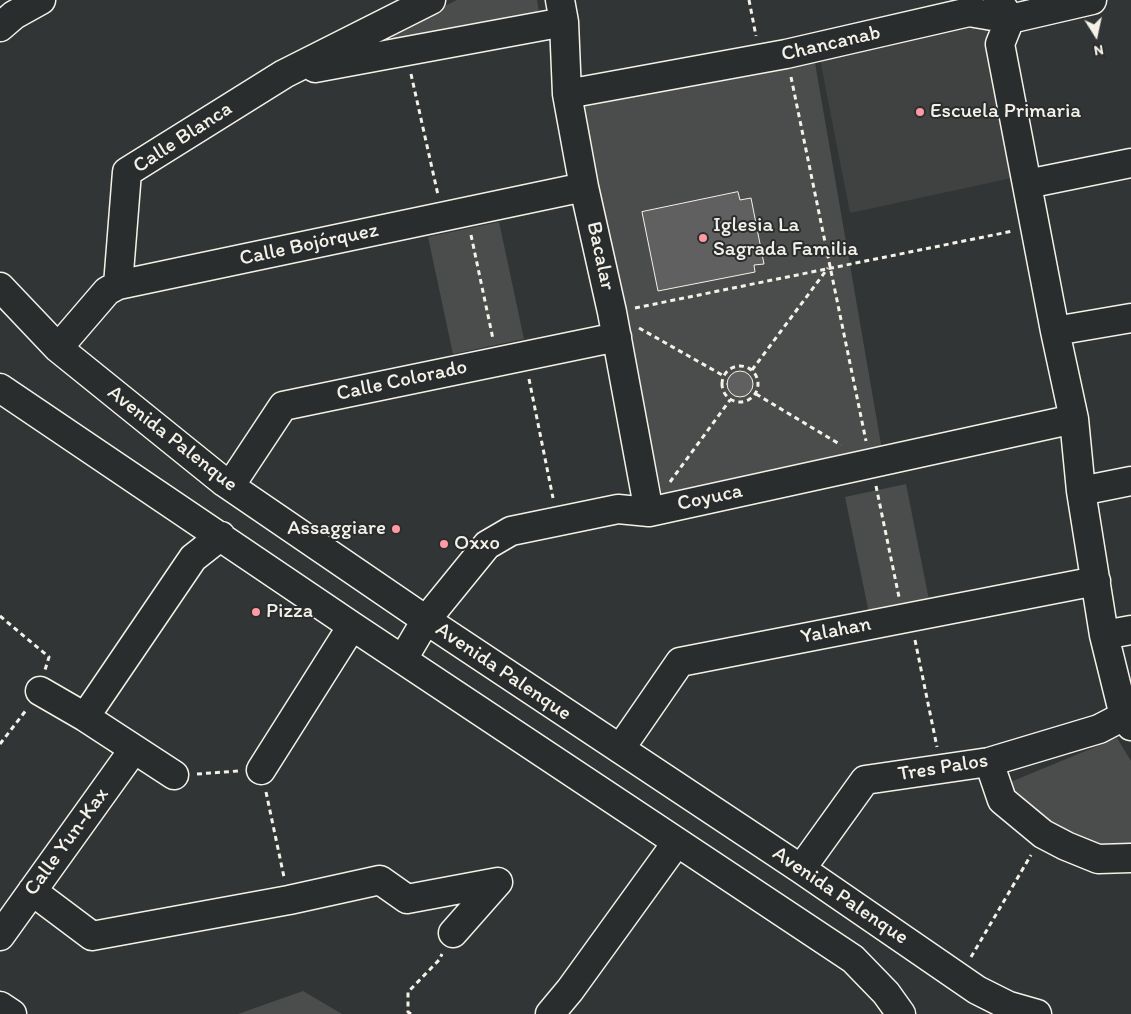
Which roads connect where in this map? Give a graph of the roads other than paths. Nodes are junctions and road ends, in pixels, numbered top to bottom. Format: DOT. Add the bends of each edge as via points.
graph roads {
  1 [pos="42,0"];
  2 [pos="431,0"];
  3 [pos="1092,0"];
  4 [pos="1004,9"];
  5 [pos="562,11"];
  6 [pos="0,27"];
  7 [pos="284,74"];
  8 [pos="567,94"];
  9 [pos="1131,163"];
  10 [pos="1026,184"];
  11 [pos="584,186"];
  12 [pos="118,286"];
  13 [pos="0,287"];
  14 [pos="1131,318"];
  15 [pos="614,324"];
  16 [pos="1055,331"];
  17 [pos="58,348"];
  18 [pos="0,388"];
  19 [pos="1074,419"];
  20 [pos="1131,481"];
  21 [pos="224,482"];
  22 [pos="1081,491"];
  23 [pos="648,512"];
  24 [pos="221,536"];
  25 [pos="1096,581"];
  26 [pos="426,620"];
  27 [pos="352,626"];
  28 [pos="1131,630"];
  29 [pos="1104,635"];
  30 [pos="403,659"];
  31 [pos="40,691"];
  32 [pos="85,717"];
  33 [pos="1127,721"];
  34 [pos="134,749"];
  35 [pos="620,749"];
  36 [pos="989,762"];
  37 [pos="262,770"];
  38 [pos="174,775"];
  39 [pos="677,842"];
  40 [pos="1131,858"];
  41 [pos="801,869"];
  42 [pos="32,891"];
  43 [pos="3,925"];
  44 [pos="453,933"];
  45 [pos="0,1006"];
  46 [pos="12,1014"];
  47 [pos="550,1014"];
  48 [pos="901,1014"];
  49 [pos="1037,1014"];
  1 -- 6 [label="street" via="14,14"];
  2 -- 7 [label="street, Calle Blanca"];
  3 -- 4 [label="street, Chancanab"];
  4 -- 8 [label="street, Chancanab" via="970,12 773,57"];
  4 -- 10 [label="street" via="1000,44"];
  5 -- 7 [label="street, Calle Blanca" via="406,51"];
  5 -- 8 [label="street, Bacalar"];
  7 -- 12 [label="street, Calle Blanca" via="127,172"];
  8 -- 11 [label="street, Bacalar"];
  9 -- 10 [label="street"];
  10 -- 16 [label="street"];
  11 -- 12 [label="street, Calle Bojórquez"];
  11 -- 15 [label="street, Bacalar"];
  12 -- 17 [label="street, Calle Bojórquez" via="107,291"];
  13 -- 17 [label="street, Avenida Palenque"];
  14 -- 16 [label="street"];
  15 -- 21 [label="street, Calle Colorado" via="511,359 283,406 236,476"];
  15 -- 23 [label="street, Bacalar"];
  16 -- 19 [label="street"];
  17 -- 21 [label="street, Avenida Palenque"];
  18 -- 24 [label="street"];
  19 -- 22 [label="street"];
  19 -- 23 [label="street, Coyuca"];
  20 -- 22 [label="street"];
  21 -- 26 [label="street, Avenida Palenque"];
  22 -- 25 [label="street"];
  23 -- 26 [label="street, Coyuca" via="618,509 511,530 487,545"];
  24 -- 27 [label="street"];
  24 -- 32 [label="street" via="193,558"];
  25 -- 29 [label="street"];
  25 -- 35 [label="street, Yalahan" via="680,662"];
  26 -- 30 [label="street, Coyuca"];
  26 -- 35 [label="street, Avenida Palenque"];
  27 -- 30 [label="street"];
  27 -- 37 [label="street"];
  28 -- 29 [label="street"];
  29 -- 33 [label="street"];
  30 -- 39 [label="street"];
  31 -- 32 [label="street"];
  32 -- 34 [label="street"];
  33 -- 36 [label="street, Tres Palos"];
  34 -- 38 [label="street"];
  34 -- 42 [label="street, Calle Yun-Kax"];
  35 -- 41 [label="street, Avenida Palenque"];
  36 -- 40 [label="street" via="1002,800 1044,834 1098,859"];
  36 -- 41 [label="street, Tres Palos" via="865,780"];
  39 -- 47 [label="street"];
  39 -- 48 [label="street" via="853,959 886,992"];
  41 -- 49 [label="street, Avenida Palenque" via="977,990 1009,1006"];
  42 -- 43 [label="street, Calle Yun-Kax"];
  42 -- 44 [label="street" via="92,936 380,880 407,899 498,882"];
  45 -- 46 [label="street"];
}
